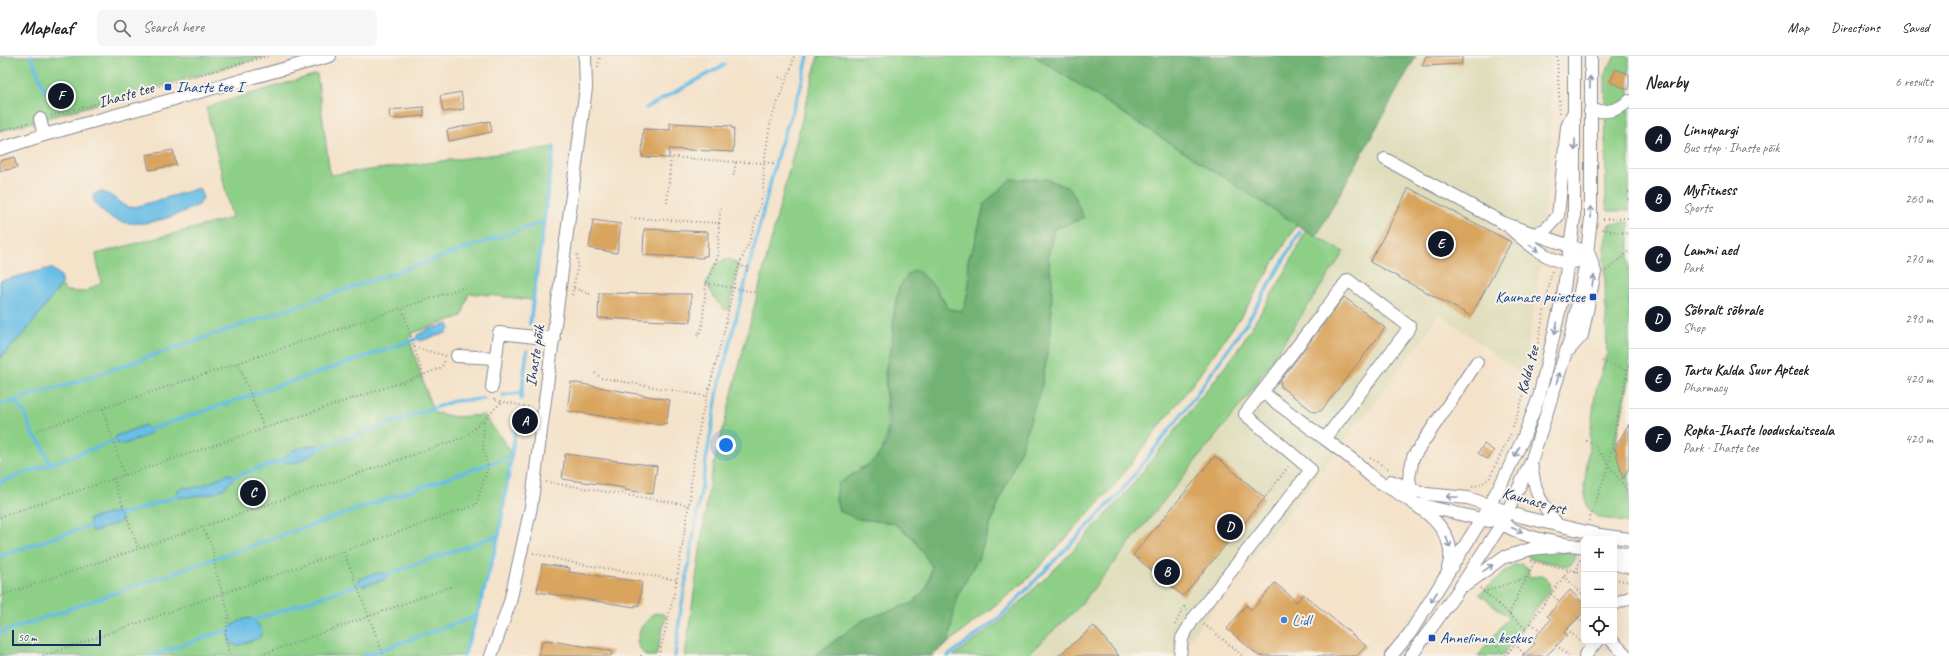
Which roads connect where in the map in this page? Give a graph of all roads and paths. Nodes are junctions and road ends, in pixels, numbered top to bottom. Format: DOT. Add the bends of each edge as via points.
graph roads {
  1 [pos="268,56"];
  2 [pos="330,56"];
  3 [pos="585,56"];
  4 [pos="794,56"];
  5 [pos="1557,56"];
  6 [pos="1574,56"];
  7 [pos="1590,56"];
  8 [pos="779,77"];
  9 [pos="786,80"];
  10 [pos="1629,101"];
  11 [pos="1576,106"];
  12 [pos="1590,111"];
  13 [pos="1560,116"];
  14 [pos="40,119"];
  15 [pos="0,131"];
  16 [pos="44,135"];
  17 [pos="0,149"];
  18 [pos="1385,159"];
  19 [pos="736,162"];
  20 [pos="764,162"];
  21 [pos="774,163"];
  22 [pos="733,178"];
  23 [pos="668,203"];
  24 [pos="721,207"];
  25 [pos="631,218"];
  26 [pos="1629,218"];
  27 [pos="1603,220"];
  28 [pos="719,223"];
  29 [pos="1505,224"];
  30 [pos="1602,229"];
  31 [pos="1535,234"];
  32 [pos="1629,234"];
  33 [pos="1571,247"];
  34 [pos="1588,251"];
  35 [pos="1629,251"];
  36 [pos="1554,259"];
  37 [pos="1569,262"];
  38 [pos="739,265"];
  39 [pos="746,272"];
  40 [pos="1605,272"];
  41 [pos="706,283"];
  42 [pos="468,286"];
  43 [pos="574,287"];
  44 [pos="733,288"];
  45 [pos="755,292"];
  46 [pos="592,295"];
  47 [pos="402,308"];
  48 [pos="697,336"];
  49 [pos="554,339"];
  50 [pos="414,347"];
  51 [pos="1537,350"];
  52 [pos="452,356"];
  53 [pos="496,358"];
  54 [pos="1602,361"];
  55 [pos="238,362"];
  56 [pos="1477,362"];
  57 [pos="1629,363"];
  58 [pos="1628,371"];
  59 [pos="1532,372"];
  60 [pos="595,373"];
  61 [pos="423,376"];
  62 [pos="492,387"];
  63 [pos="1262,392"];
  64 [pos="706,396"];
  65 [pos="502,402"];
  66 [pos="529,408"];
  67 [pos="103,409"];
  68 [pos="484,420"];
  69 [pos="264,428"];
  70 [pos="38,430"];
  71 [pos="1325,439"];
  72 [pos="1586,441"];
  73 [pos="1368,456"];
  74 [pos="1296,458"];
  75 [pos="1532,462"];
  76 [pos="1359,465"];
  77 [pos="1608,465"];
  78 [pos="1391,470"];
  79 [pos="124,475"];
  80 [pos="113,478"];
  81 [pos="543,481"];
  82 [pos="1468,487"];
  83 [pos="1410,490"];
  84 [pos="1629,494"];
  85 [pos="1266,496"];
  86 [pos="1414,503"];
  87 [pos="689,505"];
  88 [pos="1489,505"];
  89 [pos="1506,512"];
  90 [pos="0,517"];
  91 [pos="1482,520"];
  92 [pos="1502,523"];
  93 [pos="1588,523"];
  94 [pos="1557,524"];
  95 [pos="202,526"];
  96 [pos="1629,540"];
  97 [pos="1617,545"];
  98 [pos="138,548"];
  99 [pos="1629,548"];
  100 [pos="1580,549"];
  101 [pos="344,552"];
  102 [pos="531,552"];
  103 [pos="1617,553"];
  104 [pos="1629,555"];
  105 [pos="1529,560"];
  106 [pos="1534,563"];
  107 [pos="1617,565"];
  108 [pos="1629,567"];
  109 [pos="1568,571"];
  110 [pos="1576,572"];
  111 [pos="1581,573"];
  112 [pos="1564,576"];
  113 [pos="1528,577"];
  114 [pos="677,580"];
  115 [pos="1444,580"];
  116 [pos="1617,580"];
  117 [pos="1629,582"];
  118 [pos="453,586"];
  119 [pos="1479,588"];
  120 [pos="1457,592"];
  121 [pos="1483,592"];
  122 [pos="223,593"];
  123 [pos="1581,593"];
  124 [pos="1551,594"];
  125 [pos="0,596"];
  126 [pos="1629,598"];
  127 [pos="1560,602"];
  128 [pos="1617,603"];
  129 [pos="1184,608"];
  130 [pos="1509,614"];
  131 [pos="1196,616"];
  132 [pos="369,617"];
  133 [pos="1578,618"];
  134 [pos="1581,621"];
  135 [pos="1531,623"];
  136 [pos="1526,629"];
  137 [pos="1567,629"];
  138 [pos="1541,631"];
  139 [pos="1490,641"];
  140 [pos="1515,644"];
  141 [pos="1615,644"];
  142 [pos="1556,645"];
  143 [pos="1590,649"];
  144 [pos="641,652"];
  145 [pos="1524,654"];
  146 [pos="43,656"];
  147 [pos="230,656"];
  148 [pos="258,656"];
  149 [pos="384,656"];
  150 [pos="491,656"];
  151 [pos="641,656"];
  152 [pos="659,656"];
  153 [pos="1180,656"];
  154 [pos="1244,656"];
  155 [pos="1391,656"];
  156 [pos="1411,656"];
  157 [pos="1506,656"];
  158 [pos="1569,656"];
  159 [pos="1627,656"];
  1 -- 14 [label="path"];
  2 -- 16 [label="street, Ihaste tee"];
  3 -- 49 [label="street, Ihaste põik" via="586,88"];
  4 -- 9 [label="path"];
  5 -- 13 [label="path"];
  6 -- 11 [label="street, Kalda tee"];
  12 -- 7 [label="street, Kalda tee, one-way"];
  8 -- 9 [label="path"];
  9 -- 20 [label="path" via="771,119"];
  10 -- 12 [label="street" via="1620,109"];
  11 -- 31 [label="street" via="1567,127 1558,216 1546,229"];
  11 -- 33 [label="street, Kalda tee, one-way" via="1576,208"];
  34 -- 12 [label="street, Kalda tee, one-way" via="1592,218"];
  14 -- 15 [label="path"];
  14 -- 16 [label="street"];
  16 -- 17 [label="street, Ihaste tee"];
  18 -- 29 [label="street"];
  19 -- 20 [label="path"];
  19 -- 22 [label="path"];
  19 -- 23 [label="path" via="671,157"];
  20 -- 21 [label="path"];
  20 -- 38 [label="path" via="763,194 750,240"];
  24 -- 28 [label="path"];
  25 -- 28 [label="path"];
  26 -- 27 [label="path"];
  28 -- 41 [label="path" via="718,256"];
  29 -- 31 [label="street"];
  29 -- 36 [label="street, one-way" via="1531,247"];
  30 -- 32 [label="path"];
  31 -- 33 [label="street"];
  33 -- 34 [label="street"];
  33 -- 37 [label="street, Kalda tee"];
  34 -- 37 [label="street" via="1578,260"];
  75 -- 34 [label="street, Kalda tee, one-way" via="1571,336"];
  35 -- 40 [label="path"];
  36 -- 37 [label="street"];
  36 -- 51 [label="path"];
  37 -- 88 [label="street, Kalda tee, one-way" via="1539,397 1522,441"];
  38 -- 39 [label="path" via="748,267"];
  38 -- 44 [label="path"];
  41 -- 44 [label="path"];
  41 -- 48 [label="path" via="702,328"];
  42 -- 47 [label="path"];
  43 -- 46 [label="path"];
  44 -- 45 [label="path"];
  44 -- 64 [label="path"];
  47 -- 50 [label="path"];
  47 -- 55 [label="path"];
  49 -- 53 [label="street" via="499,334"];
  49 -- 150 [label="street, Ihaste põik" via="531,507 510,602"];
  50 -- 52 [label="path"];
  50 -- 61 [label="path"];
  52 -- 53 [label="street"];
  52 -- 61 [label="path" via="442,367"];
  53 -- 62 [label="street"];
  54 -- 58 [label="path"];
  55 -- 67 [label="path" via="108,405"];
  55 -- 69 [label="path"];
  56 -- 83 [label="street" via="1413,457 1409,478"];
  57 -- 58 [label="path"];
  58 -- 77 [label="path"];
  59 -- 82 [label="path" via="1512,432 1489,479 1479,485"];
  60 -- 64 [label="path" via="601,378"];
  61 -- 69 [label="path"];
  62 -- 65 [label="path" via="494,400"];
  63 -- 71 [label="street"];
  63 -- 71 [label="street" via="1348,280 1410,327"];
  63 -- 74 [label="street" via="1245,414"];
  64 -- 87 [label="path" via="694,456"];
  65 -- 66 [label="path"];
  65 -- 68 [label="path"];
  67 -- 70 [label="path"];
  67 -- 79 [label="path"];
  68 -- 95 [label="path" via="465,437"];
  68 -- 101 [label="path" via="483,448 488,467 476,505"];
  69 -- 79 [label="path"];
  71 -- 76 [label="street"];
  72 -- 77 [label="path" via="1593,443"];
  73 -- 78 [label="path"];
  74 -- 85 [label="path"];
  74 -- 131 [label="street" via="1311,470"];
  75 -- 89 [label="street, Kalda tee"];
  75 -- 94 [label="street" via="1536,492"];
  76 -- 83 [label="street"];
  76 -- 86 [label="street" via="1373,478"];
  77 -- 84 [label="path"];
  77 -- 93 [label="path"];
  79 -- 80 [label="path"];
  80 -- 90 [label="path"];
  80 -- 98 [label="path"];
  81 -- 87 [label="path"];
  83 -- 86 [label="street"];
  88 -- 83 [label="street, one-way" via="1468,498 1437,496"];
  86 -- 91 [label="street"];
  86 -- 115 [label="street, one-way" via="1433,519 1446,537 1451,551"];
  87 -- 114 [label="path"];
  88 -- 89 [label="street, Kaunase pst"];
  88 -- 91 [label="street, Kalda tee"];
  88 -- 92 [label="street, Kaunase pst"];
  89 -- 92 [label="street, Kalda tee"];
  89 -- 94 [label="street, Kaunase pst"];
  91 -- 92 [label="street"];
  91 -- 115 [label="street, Kalda tee"];
  92 -- 100 [label="street, Kaunase pst, one-way" via="1532,536"];
  92 -- 120 [label="street, Kalda tee"];
  94 -- 96 [label="street, Kaunase pst"];
  95 -- 98 [label="path"];
  95 -- 122 [label="path" via="212,546"];
  97 -- 99 [label="street"];
  98 -- 125 [label="path"];
  100 -- 110 [label="path"];
  120 -- 100 [label="street, one-way" via="1502,558 1531,549"];
  101 -- 122 [label="path"];
  101 -- 132 [label="path"];
  102 -- 114 [label="path" via="574,563"];
  103 -- 104 [label="street"];
  105 -- 106 [label="path"];
  106 -- 109 [label="path"];
  106 -- 113 [label="path"];
  107 -- 108 [label="street"];
  109 -- 110 [label="path"];
  109 -- 112 [label="path"];
  110 -- 111 [label="path"];
  112 -- 123 [label="path"];
  112 -- 124 [label="path"];
  113 -- 121 [label="path"];
  113 -- 130 [label="path"];
  114 -- 152 [label="path"];
  115 -- 155 [label="street, Kalda tee, one-way" via="1410,633"];
  116 -- 117 [label="path"];
  118 -- 132 [label="path"];
  119 -- 121 [label="path"];
  120 -- 156 [label="street, Kalda tee"];
  121 -- 130 [label="path"];
  122 -- 146 [label="path"];
  122 -- 147 [label="path" via="229,614 226,642"];
  124 -- 127 [label="path"];
  124 -- 135 [label="path"];
  126 -- 128 [label="street"];
  129 -- 131 [label="path"];
  130 -- 136 [label="path"];
  131 -- 153 [label="street" via="1182,638"];
  131 -- 154 [label="path"];
  132 -- 148 [label="path"];
  132 -- 149 [label="path"];
  133 -- 134 [label="path"];
  135 -- 136 [label="path"];
  135 -- 138 [label="path"];
  136 -- 140 [label="path"];
  137 -- 143 [label="path"];
  139 -- 157 [label="path"];
  140 -- 145 [label="path"];
  140 -- 157 [label="path"];
  141 -- 159 [label="street"];
  142 -- 158 [label="path"];
  144 -- 151 [label="path"];
}
